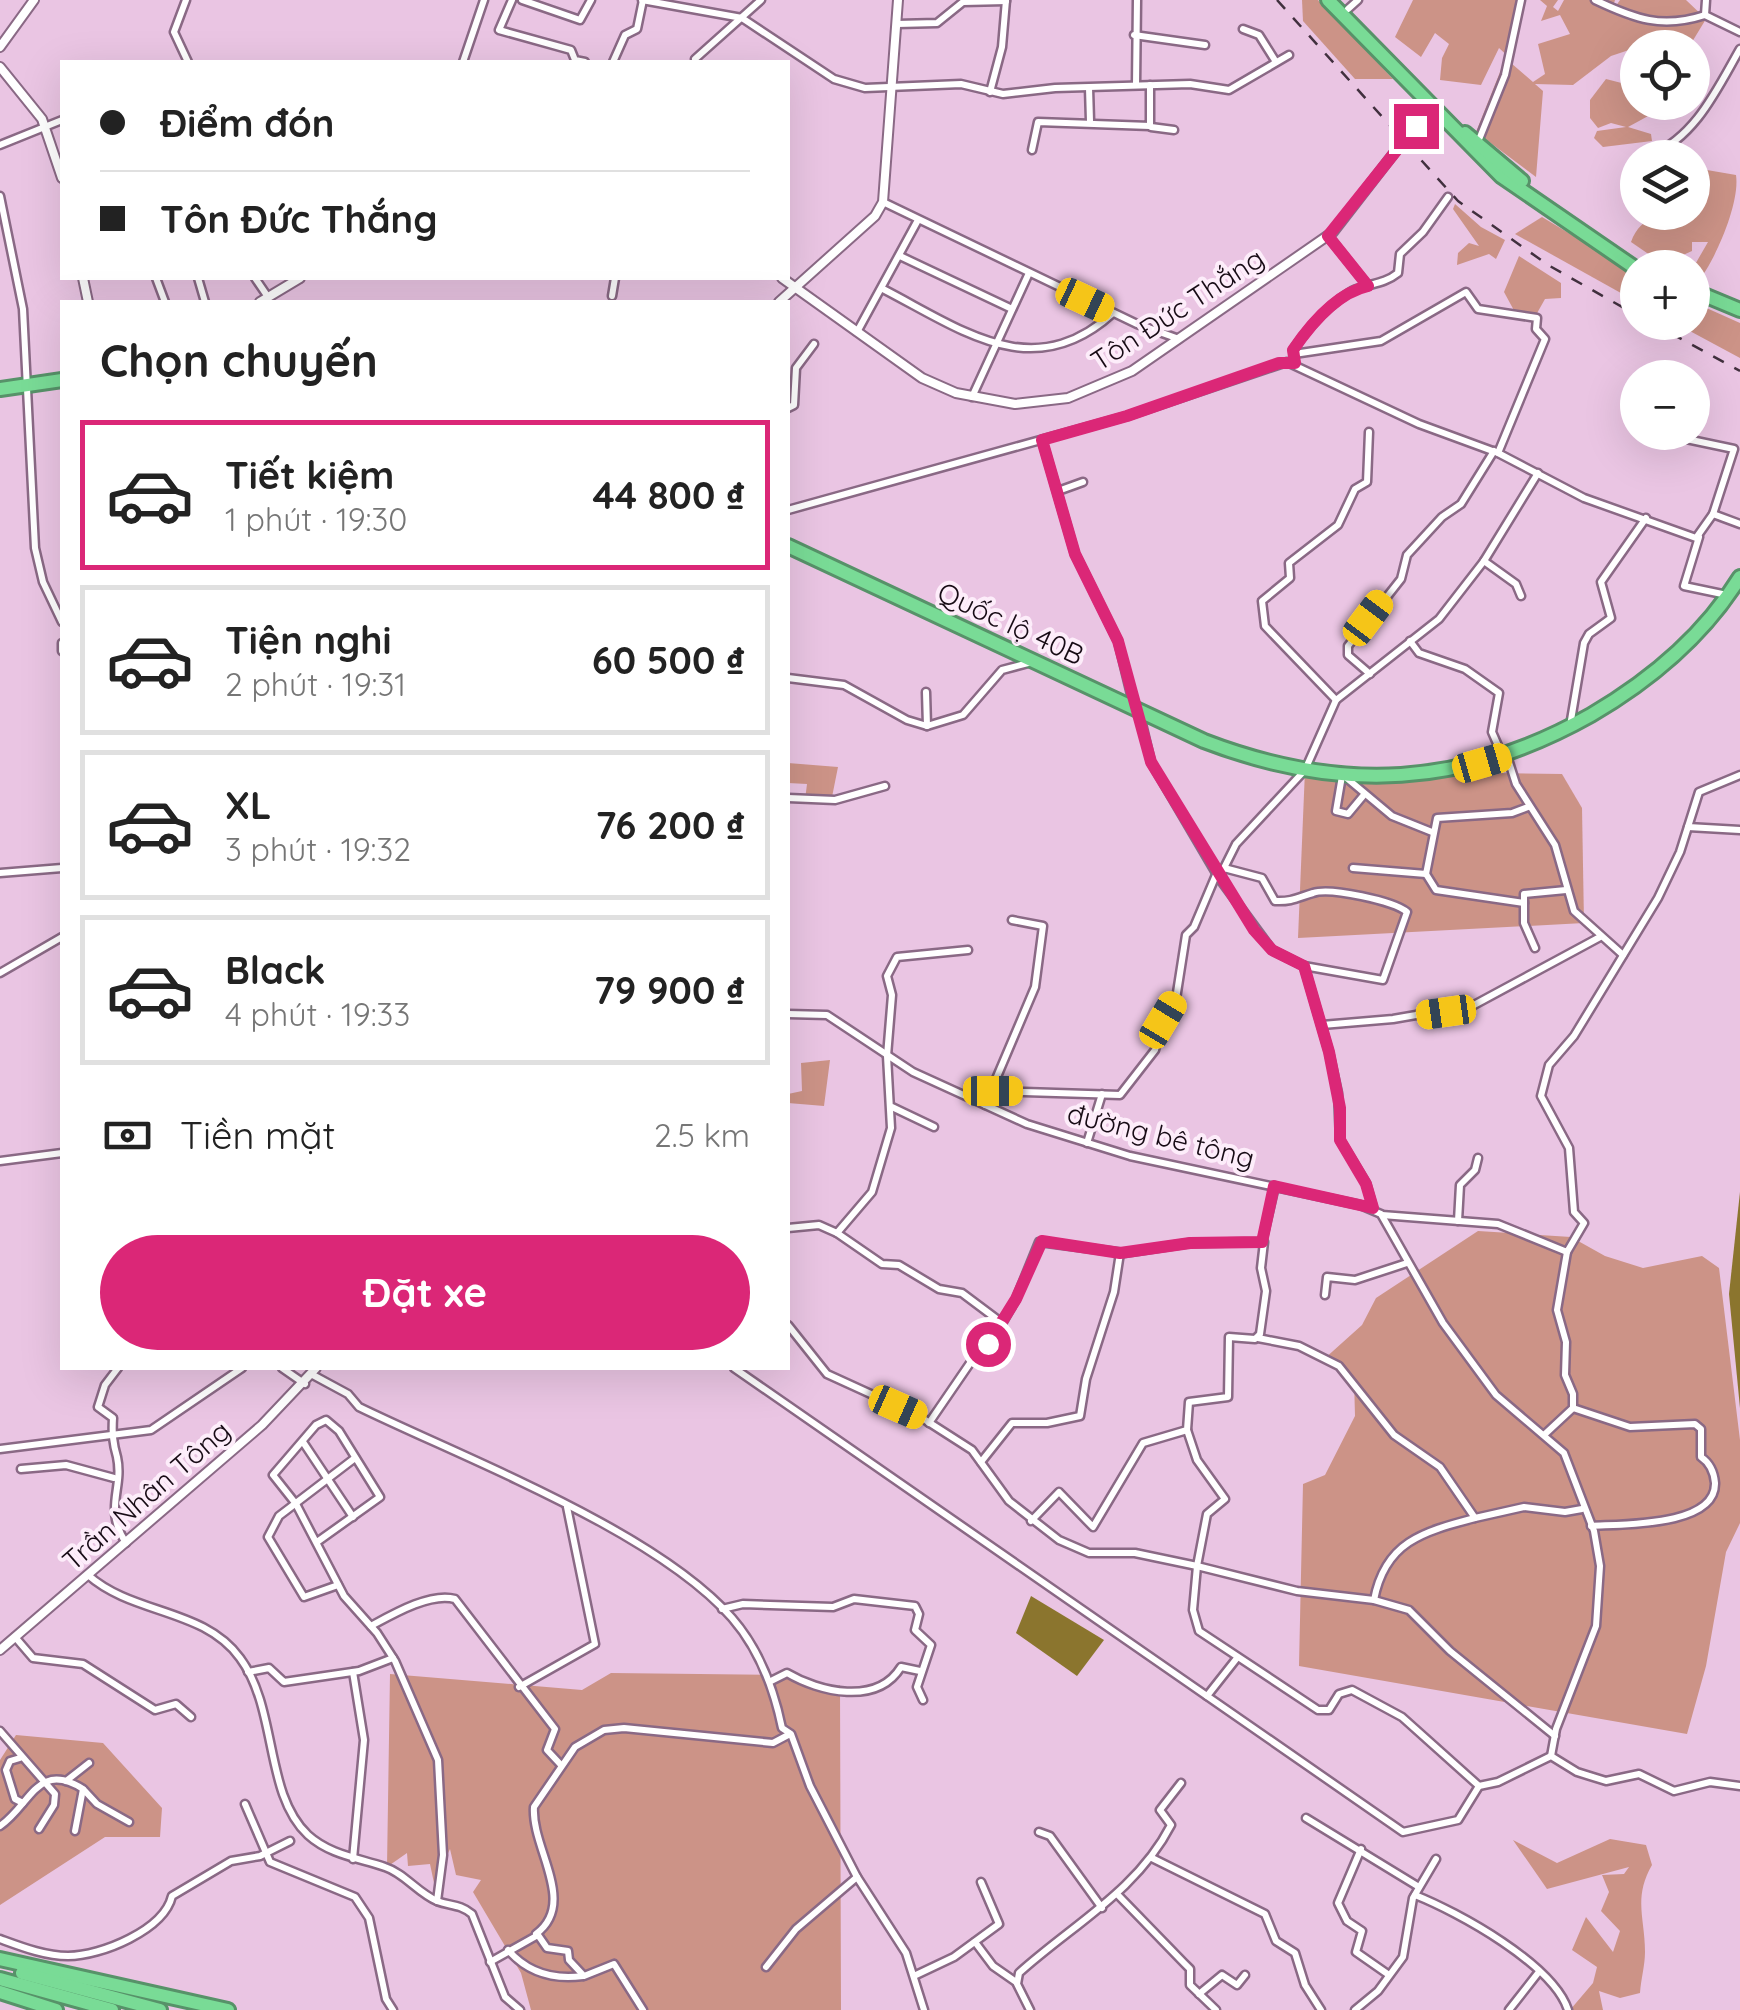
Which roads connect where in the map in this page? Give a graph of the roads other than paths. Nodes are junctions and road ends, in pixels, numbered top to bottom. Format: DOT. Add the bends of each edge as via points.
graph roads {
  1 [pos="34,0"];
  2 [pos="186,0"];
  3 [pos="484,0"];
  4 [pos="512,0"];
  5 [pos="522,0"];
  6 [pos="591,0"];
  7 [pos="642,0"];
  8 [pos="762,0"];
  9 [pos="898,0"];
  10 [pos="1006,0"];
  11 [pos="1137,0"];
  12 [pos="1328,0"];
  13 [pos="1521,0"];
  14 [pos="1596,0"];
  15 [pos="1706,0"];
  16 [pos="1349,3"];
  17 [pos="1706,15"];
  18 [pos="742,18"];
  19 [pos="897,24"];
  20 [pos="1244,29"];
  21 [pos="1740,32"];
  22 [pos="1134,35"];
  23 [pos="1205,45"];
  24 [pos="0,47"];
  25 [pos="1740,49"];
  26 [pos="1288,55"];
  27 [pos="695,58"];
  28 [pos="187,60"];
  29 [pos="464,60"];
  30 [pos="575,60"];
  31 [pos="614,60"];
  32 [pos="1277,62"];
  33 [pos="0,67"];
  34 [pos="1150,84"];
  35 [pos="1136,85"];
  36 [pos="894,88"];
  37 [pos="1090,88"];
  38 [pos="990,92"];
  39 [pos="1430,108"];
  40 [pos="60,121"];
  41 [pos="1090,121"];
  42 [pos="46,126"];
  43 [pos="1150,126"];
  44 [pos="1174,130"];
  45 [pos="1677,140"];
  46 [pos="1478,143"];
  47 [pos="0,145"];
  48 [pos="1032,150"];
  49 [pos="60,172"];
  50 [pos="0,196"];
  51 [pos="1448,197"];
  52 [pos="883,202"];
  53 [pos="918,220"];
  54 [pos="1328,236"];
  55 [pos="1620,250"];
  56 [pos="900,256"];
  57 [pos="1620,258"];
  58 [pos="1028,273"];
  59 [pos="297,280"];
  60 [pos="616,280"];
  61 [pos="785,280"];
  62 [pos="794,286"];
  63 [pos="1368,286"];
  64 [pos="883,289"];
  65 [pos="612,296"];
  66 [pos="1710,298"];
  67 [pos="264,300"];
  68 [pos="781,300"];
  69 [pos="1710,307"];
  70 [pos="1012,309"];
  71 [pos="1740,310"];
  72 [pos="1113,313"];
  73 [pos="1740,318"];
  74 [pos="857,332"];
  75 [pos="1178,339"];
  76 [pos="814,344"];
  77 [pos="996,345"];
  78 [pos="1294,354"];
  79 [pos="1295,363"];
  80 [pos="60,380"];
  81 [pos="28,385"];
  82 [pos="0,389"];
  83 [pos="972,397"];
  84 [pos="790,407"];
  85 [pos="1368,432"];
  86 [pos="1042,440"];
  87 [pos="1710,444"];
  88 [pos="1496,452"];
  89 [pos="1538,474"];
  90 [pos="1083,482"];
  91 [pos="1058,491"];
  92 [pos="790,509"];
  93 [pos="1713,514"];
  94 [pos="1646,518"];
  95 [pos="1740,524"];
  96 [pos="1699,537"];
  97 [pos="790,547"];
  98 [pos="1484,561"];
  99 [pos="1740,577"];
  100 [pos="1521,596"];
  101 [pos="1728,596"];
  102 [pos="60,618"];
  103 [pos="1410,641"];
  104 [pos="1033,662"];
  105 [pos="1370,674"];
  106 [pos="790,678"];
  107 [pos="926,692"];
  108 [pos="1336,700"];
  109 [pos="1137,709"];
  110 [pos="927,726"];
  111 [pos="1570,726"];
  112 [pos="1505,756"];
  113 [pos="1305,770"];
  114 [pos="1342,774"];
  115 [pos="1740,775"];
  116 [pos="885,786"];
  117 [pos="1363,796"];
  118 [pos="790,798"];
  119 [pos="1528,807"];
  120 [pos="1688,828"];
  121 [pos="1740,830"];
  122 [pos="1432,832"];
  123 [pos="60,868"];
  124 [pos="1224,868"];
  125 [pos="1353,868"];
  126 [pos="0,874"];
  127 [pos="1426,874"];
  128 [pos="1218,876"];
  129 [pos="1566,890"];
  130 [pos="1524,902"];
  131 [pos="1012,920"];
  132 [pos="1600,937"];
  133 [pos="60,938"];
  134 [pos="1536,948"];
  135 [pos="968,950"];
  136 [pos="1623,955"];
  137 [pos="1304,966"];
  138 [pos="0,973"];
  139 [pos="790,1014"];
  140 [pos="1322,1025"];
  141 [pos="886,1056"];
  142 [pos="993,1091"];
  143 [pos="1102,1094"];
  144 [pos="985,1104"];
  145 [pos="892,1107"];
  146 [pos="934,1127"];
  147 [pos="1088,1143"];
  148 [pos="60,1153"];
  149 [pos="1478,1158"];
  150 [pos="0,1162"];
  151 [pos="1274,1186"];
  152 [pos="1373,1208"];
  153 [pos="1380,1214"];
  154 [pos="1458,1221"];
  155 [pos="790,1228"];
  156 [pos="837,1234"];
  157 [pos="1264,1241"];
  158 [pos="1567,1252"];
  159 [pos="1120,1253"];
  160 [pos="1406,1263"];
  161 [pos="1325,1295"];
  162 [pos="1002,1323"];
  163 [pos="790,1328"];
  164 [pos="1258,1338"];
  165 [pos="117,1370"];
  166 [pos="239,1370"];
  167 [pos="285,1370"];
  168 [pos="737,1370"];
  169 [pos="314,1371"];
  170 [pos="305,1384"];
  171 [pos="1572,1408"];
  172 [pos="929,1423"];
  173 [pos="1187,1430"];
  174 [pos="1544,1435"];
  175 [pos="111,1437"];
  176 [pos="303,1442"];
  177 [pos="0,1449"];
  178 [pos="356,1458"];
  179 [pos="980,1462"];
  180 [pos="21,1469"];
  181 [pos="114,1478"];
  182 [pos="327,1480"];
  183 [pos="296,1504"];
  184 [pos="567,1507"];
  185 [pos="1582,1509"];
  186 [pos="353,1518"];
  187 [pos="1475,1518"];
  188 [pos="1031,1521"];
  189 [pos="1591,1526"];
  190 [pos="317,1542"];
  191 [pos="126,1543"];
  192 [pos="1198,1566"];
  193 [pos="88,1575"];
  194 [pos="338,1586"];
  195 [pos="1374,1600"];
  196 [pos="722,1609"];
  197 [pos="371,1626"];
  198 [pos="15,1638"];
  199 [pos="0,1650"];
  200 [pos="393,1658"];
  201 [pos="1238,1658"];
  202 [pos="248,1672"];
  203 [pos="352,1672"];
  204 [pos="920,1672"];
  205 [pos="770,1681"];
  206 [pos="519,1687"];
  207 [pos="1207,1696"];
  208 [pos="923,1700"];
  209 [pos="190,1717"];
  210 [pos="0,1731"];
  211 [pos="791,1734"];
  212 [pos="1555,1736"];
  213 [pos="1551,1756"];
  214 [pos="20,1758"];
  215 [pos="89,1763"];
  216 [pos="561,1765"];
  217 [pos="66,1781"];
  218 [pos="44,1782"];
  219 [pos="1181,1783"];
  220 [pos="1479,1786"];
  221 [pos="1740,1786"];
  222 [pos="83,1789"];
  223 [pos="23,1803"];
  224 [pos="246,1804"];
  225 [pos="1306,1818"];
  226 [pos="129,1822"];
  227 [pos="0,1826"];
  228 [pos="39,1829"];
  229 [pos="75,1831"];
  230 [pos="1038,1832"];
  231 [pos="290,1841"];
  232 [pos="1361,1850"];
  233 [pos="265,1854"];
  234 [pos="353,1858"];
  235 [pos="1152,1858"];
  236 [pos="1436,1859"];
  237 [pos="857,1877"];
  238 [pos="980,1882"];
  239 [pos="1417,1891"];
  240 [pos="1117,1894"];
  241 [pos="437,1901"];
  242 [pos="1102,1908"];
  243 [pos="536,1934"];
  244 [pos="0,1939"];
  245 [pos="975,1942"];
  246 [pos="508,1950"];
  247 [pos="0,1958"];
  248 [pos="490,1962"];
  249 [pos="0,1966"];
  250 [pos="766,1967"];
  251 [pos="1538,1972"];
  252 [pos="916,1975"];
  253 [pos="1245,1975"];
  254 [pos="1390,1975"];
  255 [pos="584,1976"];
  256 [pos="0,1979"];
  257 [pos="1016,1982"];
  258 [pos="0,1992"];
  259 [pos="1200,1994"];
  260 [pos="56,2010"];
  261 [pos="112,2010"];
  262 [pos="160,2010"];
  263 [pos="228,2010"];
  264 [pos="393,2010"];
  265 [pos="520,2010"];
  266 [pos="643,2010"];
  267 [pos="924,2010"];
  268 [pos="1030,2010"];
  269 [pos="1216,2010"];
  270 [pos="1321,2010"];
  271 [pos="1355,2010"];
  272 [pos="1509,2010"];
  273 [pos="1568,2010"];
  1 -- 24 [label="street"];
  2 -- 28 [label="street" via="174,32"];
  3 -- 29 [label="street"];
  4 -- 30 [label="street" via="499,30 570,50"];
  5 -- 6 [label="street" via="580,20"];
  7 -- 18 [label="street"];
  7 -- 31 [label="street" via="637,29 624,35"];
  8 -- 18 [label="street"];
  9 -- 19 [label="street"];
  10 -- 19 [label="street" via="963,2 937,23"];
  10 -- 38 [label="street"];
  11 -- 22 [label="street"];
  12 -- 39 [label="highway"];
  13 -- 46 [label="street" via="1505,75"];
  14 -- 17 [label="street" via="1648,23 1678,24"];
  15 -- 17 [label="street"];
  16 -- 46 [label="highway"];
  17 -- 21 [label="street"];
  18 -- 27 [label="street"];
  18 -- 36 [label="street" via="834,80"];
  19 -- 36 [label="street"];
  20 -- 32 [label="street" via="1259,36"];
  22 -- 23 [label="street"];
  22 -- 35 [label="street"];
  25 -- 45 [label="street" via="1698,120"];
  26 -- 32 [label="street"];
  32 -- 34 [label="street" via="1229,90"];
  33 -- 42 [label="street"];
  34 -- 35 [label="street"];
  34 -- 43 [label="street"];
  35 -- 37 [label="street"];
  36 -- 38 [label="street" via="961,84"];
  36 -- 52 [label="street"];
  37 -- 38 [label="street"];
  37 -- 41 [label="street"];
  39 -- 54 [label="street, Tôn Đức Thắng"];
  39 -- 57 [label="highway" via="1501,176"];
  40 -- 42 [label="street"];
  41 -- 43 [label="street"];
  41 -- 48 [label="street" via="1038,122"];
  42 -- 47 [label="street"];
  42 -- 49 [label="street"];
  43 -- 44 [label="street"];
  46 -- 55 [label="highway"];
  50 -- 81 [label="street" via="16,263"];
  51 -- 63 [label="street" via="1400,254 1398,273"];
  52 -- 53 [label="street"];
  52 -- 62 [label="street"];
  53 -- 56 [label="street"];
  53 -- 58 [label="street"];
  54 -- 63 [label="street"];
  54 -- 75 [label="street, Tôn Đức Thắng"];
  56 -- 64 [label="street"];
  56 -- 70 [label="street"];
  58 -- 70 [label="street"];
  58 -- 72 [label="street"];
  59 -- 67 [label="street"];
  60 -- 65 [label="street"];
  61 -- 62 [label="street, Tôn Đức Thắng"];
  62 -- 68 [label="street"];
  62 -- 74 [label="street, Tôn Đức Thắng"];
  63 -- 78 [label="street" via="1346,295 1314,323"];
  64 -- 74 [label="street"];
  64 -- 77 [label="street"];
  66 -- 71 [label="highway"];
  69 -- 73 [label="highway"];
  70 -- 77 [label="street"];
  72 -- 75 [label="street"];
  72 -- 77 [label="street" via="1090,332 1057,344 1020,350"];
  74 -- 83 [label="street, Tôn Đức Thắng" via="922,378"];
  75 -- 83 [label="street, Tôn Đức Thắng" via="1116,381 1068,398 1015,404"];
  76 -- 84 [label="street" via="796,368"];
  77 -- 83 [label="street"];
  78 -- 79 [label="street"];
  78 -- 88 [label="street" via="1381,341 1466,292 1478,309 1535,317 1545,338"];
  79 -- 86 [label="street"];
  79 -- 88 [label="street" via="1418,424"];
  80 -- 81 [label="highway"];
  81 -- 82 [label="highway"];
  81 -- 102 [label="street" via="35,548"];
  85 -- 108 [label="street" via="1368,482 1355,490 1338,526 1289,563 1290,578 1262,600 1265,626"];
  86 -- 91 [label="street"];
  86 -- 92 [label="street"];
  87 -- 93 [label="street" via="1734,449"];
  88 -- 89 [label="street"];
  88 -- 105 [label="street" via="1461,504 1407,555 1401,578 1348,646 1348,655"];
  89 -- 94 [label="street"];
  89 -- 98 [label="street"];
  90 -- 91 [label="street"];
  91 -- 109 [label="street" via="1075,554 1118,641"];
  93 -- 95 [label="street"];
  93 -- 96 [label="street"];
  94 -- 96 [label="street"];
  94 -- 111 [label="street" via="1600,582 1611,618 1584,644"];
  96 -- 101 [label="street" via="1684,586"];
  97 -- 104 [label="highway, Quốc lộ 40B"];
  98 -- 100 [label="street" via="1514,581"];
  98 -- 103 [label="street" via="1439,619"];
  99 -- 101 [label="highway, Quốc lộ 40B"];
  101 -- 111 [label="highway, Quốc lộ 40B" via="1647,683"];
  103 -- 105 [label="street"];
  103 -- 112 [label="street" via="1419,653 1466,669 1499,693 1492,732"];
  104 -- 109 [label="highway, Quốc lộ 40B"];
  104 -- 110 [label="street" via="1002,670 963,715"];
  105 -- 108 [label="street"];
  106 -- 110 [label="street" via="844,685"];
  107 -- 110 [label="street"];
  108 -- 113 [label="street"];
  109 -- 113 [label="highway, Quốc lộ 40B" via="1258,762"];
  109 -- 128 [label="street" via="1151,762"];
  111 -- 112 [label="highway, Quốc lộ 40B"];
  112 -- 114 [label="highway, Quốc lộ 40B" via="1412,777"];
  112 -- 119 [label="street"];
  113 -- 114 [label="highway, Quốc lộ 40B"];
  113 -- 124 [label="street" via="1236,844"];
  114 -- 117 [label="street"];
  114 -- 117 [label="street" via="1336,812 1348,814"];
  115 -- 120 [label="street" via="1699,792"];
  116 -- 118 [label="street" via="835,800"];
  117 -- 122 [label="street"];
  119 -- 122 [label="street" via="1441,816"];
  119 -- 129 [label="street" via="1555,845"];
  120 -- 121 [label="street"];
  120 -- 136 [label="street" via="1658,898"];
  122 -- 127 [label="street"];
  123 -- 126 [label="street"];
  124 -- 128 [label="street"];
  124 -- 137 [label="street" via="1262,878 1275,901 1315,892 1387,901 1407,912 1383,980"];
  125 -- 127 [label="street"];
  127 -- 130 [label="street" via="1436,890"];
  128 -- 137 [label="street" via="1272,950"];
  128 -- 143 [label="street" via="1186,935 1176,999 1155,1050 1120,1095"];
  129 -- 130 [label="street" via="1526,892"];
  129 -- 132 [label="street" via="1574,911"];
  130 -- 134 [label="street" via="1524,923"];
  131 -- 142 [label="street" via="1044,926 1039,968"];
  132 -- 136 [label="street"];
  132 -- 140 [label="street" via="1474,1005"];
  133 -- 138 [label="street"];
  135 -- 141 [label="street" via="896,957 888,976"];
  136 -- 158 [label="street" via="1550,1065 1541,1096 1569,1148 1574,1212 1584,1223"];
  137 -- 140 [label="street"];
  139 -- 141 [label="street, đường bê tông" via="828,1015"];
  140 -- 152 [label="street" via="1338,1094 1340,1140"];
  141 -- 144 [label="street, đường bê tông"];
  141 -- 145 [label="street"];
  142 -- 143 [label="street"];
  142 -- 144 [label="street"];
  143 -- 147 [label="street"];
  144 -- 147 [label="street, đường bê tông"];
  145 -- 146 [label="street"];
  145 -- 156 [label="street" via="872,1192"];
  147 -- 151 [label="street, đường bê tông"];
  148 -- 150 [label="street"];
  149 -- 154 [label="street" via="1460,1185"];
  151 -- 152 [label="street, đường bê tông"];
  151 -- 157 [label="street"];
  152 -- 153 [label="street, đường bê tông"];
  153 -- 154 [label="street"];
  153 -- 160 [label="street, đường bê tông"];
  154 -- 158 [label="street" via="1517,1228"];
  155 -- 156 [label="street" via="819,1224"];
  156 -- 162 [label="street" via="882,1264 899,1264 940,1289 962,1293"];
  157 -- 159 [label="street"];
  157 -- 164 [label="street" via="1266,1291"];
  158 -- 171 [label="street" via="1557,1310"];
  159 -- 162 [label="street" via="1042,1241"];
  159 -- 179 [label="street" via="1080,1416 1012,1423"];
  160 -- 161 [label="street" via="1355,1280 1327,1277"];
  160 -- 174 [label="street, đường bê tông" via="1496,1395"];
  162 -- 172 [label="street"];
  163 -- 172 [label="street" via="827,1374"];
  164 -- 173 [label="street" via="1229,1337 1228,1398 1189,1402"];
  164 -- 187 [label="street" via="1299,1346 1339,1366 1394,1435 1440,1468"];
  165 -- 175 [label="street" via="99,1401 112,1417"];
  166 -- 175 [label="street" via="171,1420"];
  167 -- 170 [label="street"];
  168 -- 207 [label="street"];
  169 -- 170 [label="street, Trần Nhân Tông"];
  169 -- 184 [label="street" via="360,1407"];
  170 -- 191 [label="street, Trần Nhân Tông"];
  171 -- 174 [label="street"];
  171 -- 189 [label="street" via="1630,1426 1695,1424 1702,1431 1700,1454 1714,1477 1706,1504 1673,1520"];
  172 -- 179 [label="street"];
  173 -- 188 [label="street" via="1143,1443 1092,1527 1059,1492"];
  173 -- 192 [label="street" via="1197,1460 1226,1500 1207,1514"];
  174 -- 185 [label="street, đường bê tông" via="1564,1454"];
  175 -- 177 [label="street"];
  175 -- 181 [label="street"];
  176 -- 178 [label="street" via="326,1420"];
  176 -- 182 [label="street"];
  176 -- 183 [label="street" via="273,1473"];
  178 -- 182 [label="street"];
  178 -- 186 [label="street" via="380,1497"];
  179 -- 188 [label="street"];
  180 -- 181 [label="street" via="66,1465"];
  181 -- 191 [label="street" via="114,1520"];
  182 -- 183 [label="street"];
  182 -- 186 [label="street"];
  183 -- 190 [label="street"];
  183 -- 194 [label="street" via="275,1521 268,1537 304,1597"];
  184 -- 196 [label="street" via="676,1570"];
  184 -- 206 [label="street" via="595,1644"];
  185 -- 187 [label="street" via="1524,1507"];
  185 -- 189 [label="street, đường bê tông"];
  186 -- 190 [label="street"];
  187 -- 195 [label="street" via="1427,1532 1388,1558"];
  188 -- 192 [label="street" via="1088,1554 1135,1553"];
  189 -- 212 [label="street, đường bê tông" via="1600,1566 1597,1620"];
  190 -- 194 [label="street"];
  191 -- 193 [label="street, Trần Nhân Tông"];
  192 -- 195 [label="street" via="1297,1591"];
  192 -- 201 [label="street" via="1193,1610 1199,1631"];
  193 -- 198 [label="street, Trần Nhân Tông"];
  193 -- 202 [label="street" via="134,1604 196,1622 232,1649"];
  194 -- 197 [label="street"];
  195 -- 212 [label="street" via="1415,1614"];
  196 -- 204 [label="street" via="834,1607 854,1599 910,1604 920,1614 915,1630 930,1643"];
  196 -- 205 [label="street"];
  197 -- 200 [label="street"];
  197 -- 206 [label="street" via="404,1608 453,1597"];
  198 -- 199 [label="street, Trần Nhân Tông"];
  198 -- 209 [label="street" via="33,1658 83,1664 155,1710 176,1704"];
  200 -- 203 [label="street"];
  200 -- 241 [label="street" via="438,1760 443,1855"];
  201 -- 207 [label="street"];
  201 -- 220 [label="street" via="1318,1710 1329,1710 1339,1694 1352,1690 1402,1717"];
  202 -- 203 [label="street" via="268,1668 284,1682"];
  202 -- 234 [label="street" via="269,1722 292,1816 310,1837"];
  203 -- 234 [label="street" via="364,1740"];
  204 -- 205 [label="street" via="901,1667 890,1680 844,1694 784,1672"];
  204 -- 208 [label="street"];
  205 -- 211 [label="street" via="782,1728"];
  206 -- 216 [label="street" via="555,1730 547,1750"];
  207 -- 220 [label="street" via="1404,1832 1458,1820"];
  210 -- 214 [label="street"];
  211 -- 216 [label="street" via="772,1744 604,1730 579,1743"];
  211 -- 237 [label="street"];
  212 -- 213 [label="street, đường bê tông"];
  213 -- 220 [label="street"];
  213 -- 221 [label="street" via="1606,1781 1639,1774 1674,1791 1710,1782"];
  214 -- 218 [label="street"];
  214 -- 223 [label="street" via="6,1770 15,1799"];
  215 -- 217 [label="street"];
  216 -- 243 [label="street" via="534,1807 555,1904"];
  217 -- 218 [label="street"];
  217 -- 222 [label="street"];
  218 -- 223 [label="street"];
  218 -- 228 [label="street" via="56,1798"];
  219 -- 235 [label="street" via="1160,1810 1171,1826"];
  222 -- 226 [label="street"];
  222 -- 229 [label="street"];
  223 -- 227 [label="street"];
  224 -- 233 [label="street"];
  225 -- 232 [label="street"];
  230 -- 242 [label="street" via="1050,1836"];
  231 -- 233 [label="street"];
  232 -- 239 [label="street"];
  232 -- 254 [label="street" via="1338,1903 1362,1931 1356,1952"];
  233 -- 244 [label="street" via="231,1862 172,1896 170,1907 138,1932 87,1954 50,1955"];
  233 -- 264 [label="street" via="286,1872 354,1897 369,1918"];
  234 -- 241 [label="street" via="387,1867"];
  235 -- 240 [label="street"];
  235 -- 270 [label="street" via="1265,1914 1274,1938 1295,1953"];
  236 -- 239 [label="street"];
  237 -- 250 [label="street" via="796,1929"];
  237 -- 252 [label="street"];
  238 -- 245 [label="street" via="1000,1922"];
  239 -- 251 [label="street"];
  239 -- 254 [label="street" via="1403,1957"];
  240 -- 242 [label="street"];
  240 -- 259 [label="street" via="1184,1963 1190,1986"];
  241 -- 248 [label="street" via="472,1914"];
  242 -- 257 [label="street"];
  243 -- 246 [label="street"];
  243 -- 255 [label="street" via="554,1952 568,1952"];
  245 -- 252 [label="street"];
  245 -- 257 [label="street"];
  246 -- 248 [label="street"];
  246 -- 255 [label="street" via="540,1972"];
  247 -- 263 [label="highway"];
  248 -- 265 [label="street" via="505,1997"];
  249 -- 262 [label="highway"];
  251 -- 272 [label="street"];
  251 -- 273 [label="street"];
  252 -- 267 [label="street"];
  253 -- 259 [label="street" via="1237,1985 1222,1975"];
  254 -- 271 [label="street"];
  255 -- 266 [label="street" via="614,1964"];
  256 -- 261 [label="highway"];
  257 -- 268 [label="street"];
  258 -- 260 [label="highway"];
  259 -- 269 [label="street"];
}
